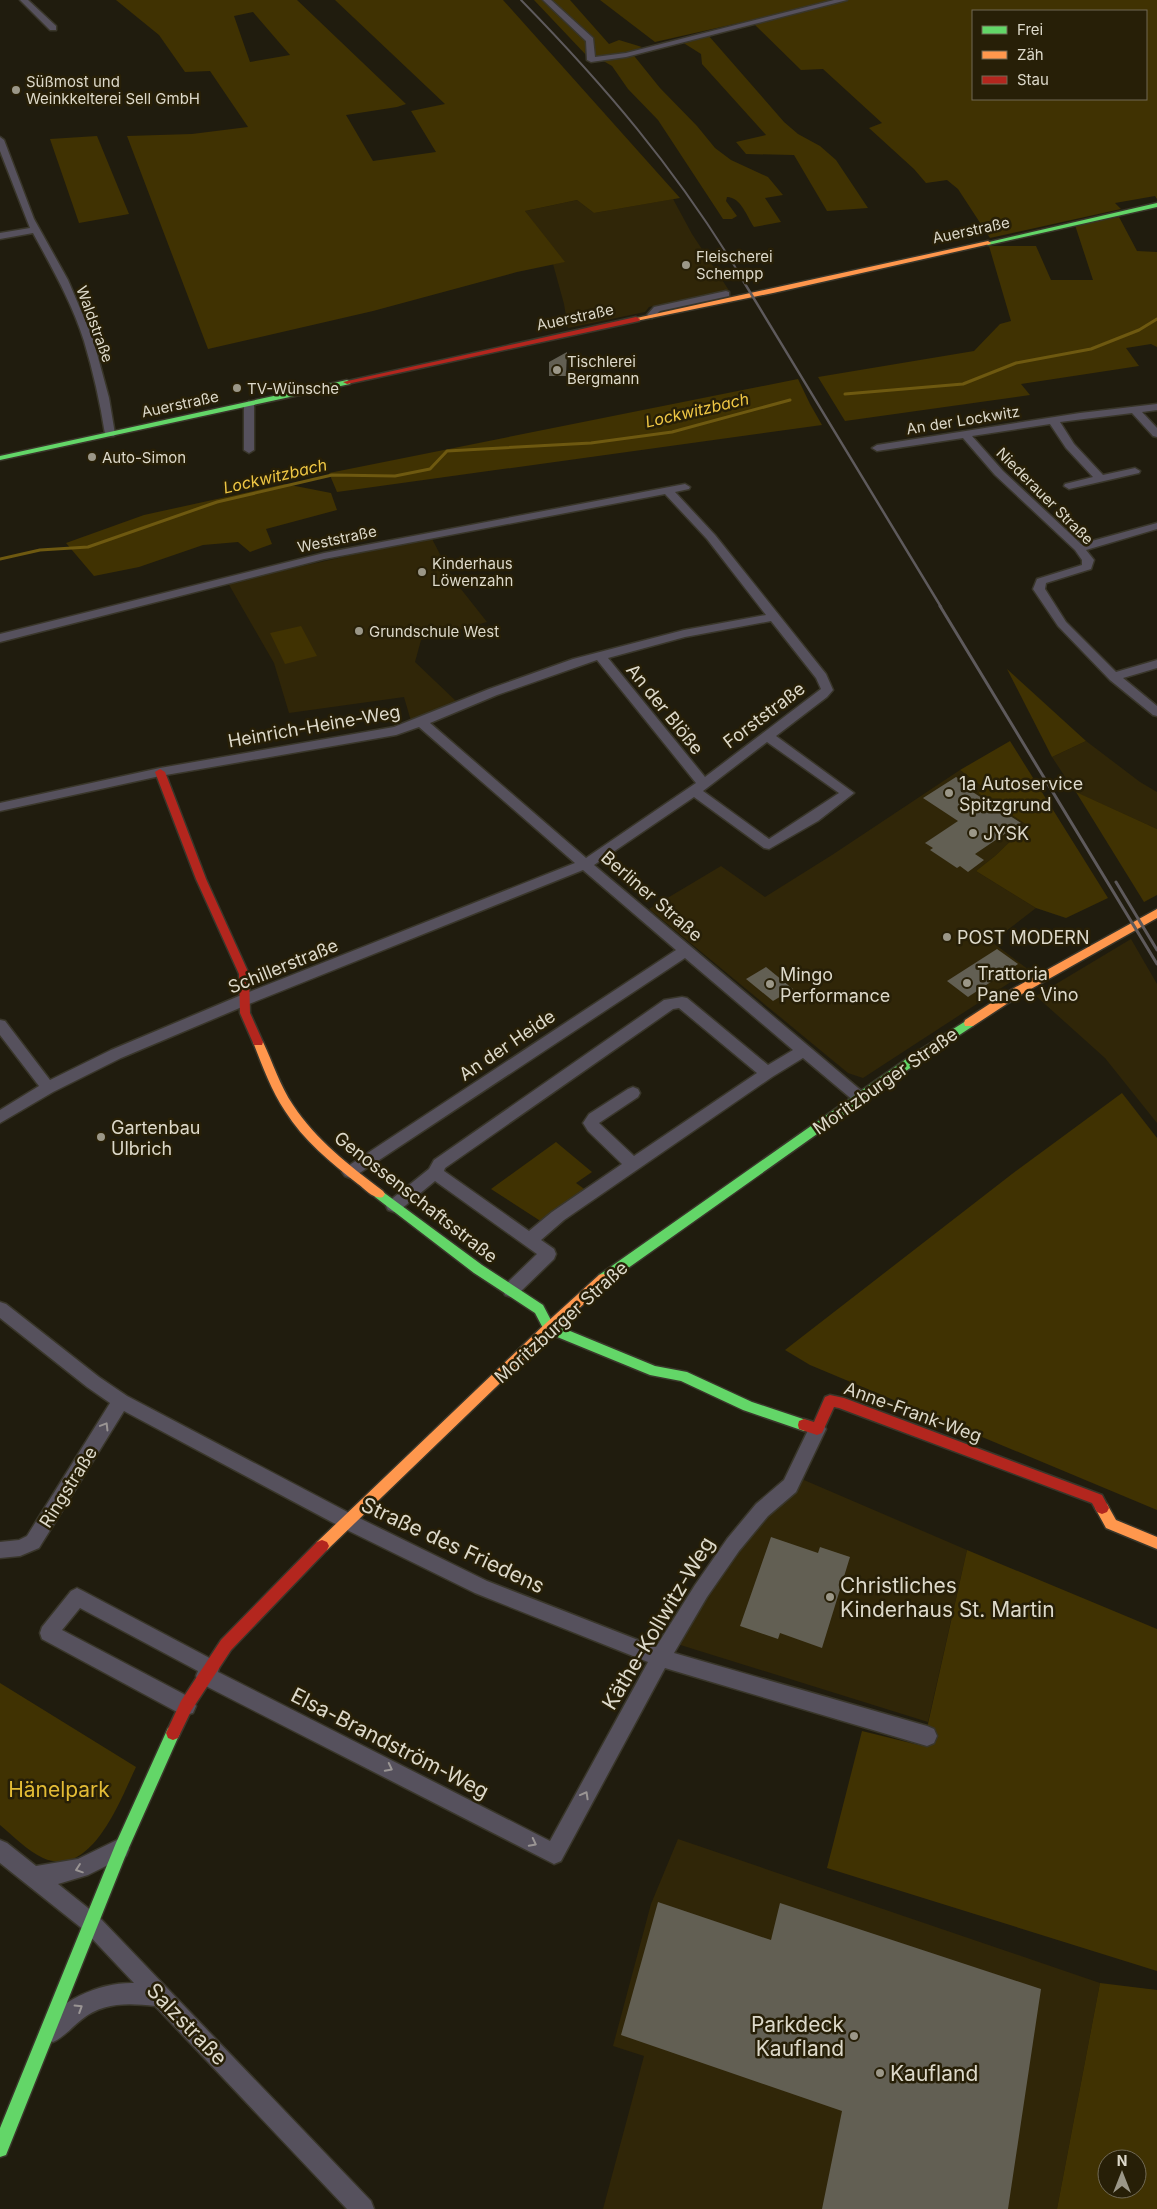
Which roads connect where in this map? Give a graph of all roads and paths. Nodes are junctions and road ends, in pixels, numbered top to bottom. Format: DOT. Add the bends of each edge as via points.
graph roads {
  1 [pos="24,0"];
  2 [pos="547,0"];
  3 [pos="843,0"];
  4 [pos="53,28"];
  5 [pos="0,140"];
  6 [pos="1157,205"];
  7 [pos="36,230"];
  8 [pos="0,236"];
  9 [pos="726,294"];
  10 [pos="652,315"];
  11 [pos="249,404"];
  12 [pos="1157,408"];
  13 [pos="1134,409"];
  14 [pos="1053,420"];
  15 [pos="110,434"];
  16 [pos="965,434"];
  17 [pos="1157,434"];
  18 [pos="877,448"];
  19 [pos="249,450"];
  20 [pos="0,458"];
  21 [pos="1135,471"];
  22 [pos="1100,478"];
  23 [pos="1069,486"];
  24 [pos="685,487"];
  25 [pos="667,490"];
  26 [pos="1157,526"];
  27 [pos="1078,548"];
  28 [pos="772,617"];
  29 [pos="0,638"];
  30 [pos="600,656"];
  31 [pos="1157,664"];
  32 [pos="1114,677"];
  33 [pos="1157,712"];
  34 [pos="421,722"];
  35 [pos="768,736"];
  36 [pos="160,772"];
  37 [pos="699,787"];
  38 [pos="0,807"];
  39 [pos="586,864"];
  40 [pos="1157,913"];
  41 [pos="686,950"];
  42 [pos="244,1000"];
  43 [pos="0,1026"];
  44 [pos="805,1050"];
  45 [pos="767,1073"];
  46 [pos="48,1088"];
  47 [pos="632,1093"];
  48 [pos="859,1097"];
  49 [pos="0,1117"];
  50 [pos="633,1165"];
  51 [pos="350,1172"];
  52 [pos="435,1173"];
  53 [pos="394,1206"];
  54 [pos="530,1240"];
  55 [pos="511,1290"];
  56 [pos="0,1309"];
  57 [pos="549,1328"];
  58 [pos="121,1401"];
  59 [pos="817,1429"];
  60 [pos="349,1522"];
  61 [pos="1157,1543"];
  62 [pos="0,1550"];
  63 [pos="660,1658"];
  64 [pos="207,1672"];
  65 [pos="186,1706"];
  66 [pos="927,1736"];
  67 [pos="121,1848"];
  68 [pos="0,1850"];
  69 [pos="554,1854"];
  70 [pos="33,1876"];
  71 [pos="91,1923"];
  72 [pos="160,1996"];
  73 [pos="44,2041"];
  74 [pos="0,2149"];
  75 [pos="363,2209"];
  1 -- 4 [label="street"];
  2 -- 3 [label="street" via="590,40 591,60 626,55"];
  5 -- 7 [label="street, Waldstraße"];
  6 -- 10 [label="street, Auerstraße"];
  7 -- 8 [label="street"];
  7 -- 15 [label="street, Waldstraße" via="63,280 88,339"];
  9 -- 10 [label="street" via="657,309"];
  10 -- 11 [label="street, Auerstraße"];
  11 -- 15 [label="street, Auerstraße"];
  11 -- 19 [label="street"];
  12 -- 13 [label="street, An der Lockwitz"];
  13 -- 14 [label="street, An der Lockwitz"];
  13 -- 17 [label="street"];
  14 -- 16 [label="street, An der Lockwitz"];
  14 -- 22 [label="street" via="1070,446"];
  15 -- 20 [label="street, Auerstraße"];
  16 -- 18 [label="street, An der Lockwitz"];
  16 -- 27 [label="street, Niederauer Straße" via="999,473"];
  21 -- 22 [label="street"];
  22 -- 23 [label="street"];
  24 -- 25 [label="street, Weststraße"];
  25 -- 28 [label="street, Forststraße" via="711,537"];
  25 -- 29 [label="street, Weststraße" via="324,556"];
  26 -- 27 [label="street"];
  27 -- 32 [label="street, Niederauer Straße" via="1088,560 1087,567 1041,581 1039,589 1062,624"];
  28 -- 30 [label="street, Heinrich-Heine-Weg" via="684,634"];
  28 -- 35 [label="street, Forststraße" via="822,677 827,690"];
  30 -- 34 [label="street, Heinrich-Heine-Weg" via="493,692"];
  30 -- 37 [label="street, An der Blöße"];
  31 -- 32 [label="street"];
  32 -- 33 [label="street, Niederauer Straße"];
  34 -- 36 [label="street, Heinrich-Heine-Weg" via="396,731"];
  34 -- 39 [label="street, Berliner Straße"];
  35 -- 37 [label="street, Forststraße"];
  35 -- 37 [label="street, An der Blöße" via="848,793 769,845 702,798"];
  36 -- 38 [label="street, Heinrich-Heine-Weg"];
  36 -- 42 [label="street, Genossenschaftsstraße" via="201,879 244,974"];
  37 -- 39 [label="street, Forststraße"];
  39 -- 41 [label="street, Berliner Straße"];
  39 -- 42 [label="street, Schillerstraße"];
  40 -- 48 [label="street, Moritzburger Straße" via="1018,991"];
  41 -- 44 [label="street, Berliner Straße"];
  41 -- 51 [label="street, An der Heide"];
  42 -- 46 [label="street, Schillerstraße" via="116,1054"];
  42 -- 51 [label="street, Genossenschaftsstraße" via="245,1013 294,1116 312,1138"];
  43 -- 46 [label="street"];
  44 -- 45 [label="street"];
  44 -- 48 [label="street, Berliner Straße"];
  45 -- 50 [label="street"];
  45 -- 52 [label="street" via="682,1002 669,1004 439,1164"];
  46 -- 49 [label="street, Schillerstraße"];
  47 -- 50 [label="street" via="591,1123"];
  48 -- 57 [label="street, Moritzburger Straße" via="613,1271"];
  50 -- 54 [label="street" via="558,1216"];
  51 -- 53 [label="street, Genossenschaftsstraße"];
  52 -- 53 [label="street"];
  52 -- 54 [label="street"];
  53 -- 55 [label="street, Genossenschaftsstraße"];
  54 -- 55 [label="street" via="548,1254"];
  55 -- 57 [label="street, Genossenschaftsstraße" via="539,1309"];
  56 -- 58 [label="street, Straße des Friedens"];
  57 -- 59 [label="street" via="654,1371 672,1372 710,1386 725,1396"];
  57 -- 60 [label="street, Moritzburger Straße"];
  58 -- 60 [label="street, Straße des Friedens"];
  62 -- 58 [label="street, Ringstraße, one-way" via="20,1548 33,1542"];
  59 -- 61 [label="street, Anne-Frank-Weg" via="830,1401 839,1402 1097,1499 1111,1524"];
  59 -- 63 [label="street, Käthe-Kollwitz-Weg" via="790,1486 762,1510 733,1545"];
  60 -- 63 [label="street, Straße des Friedens" via="481,1587"];
  60 -- 64 [label="street, Moritzburger Straße" via="305,1562 226,1645"];
  63 -- 66 [label="street, Straße des Friedens"];
  69 -- 63 [label="street, Käthe-Kollwitz-Weg, one-way"];
  64 -- 65 [label="street, Moritzburger Straße"];
  64 -- 65 [label="street, Elsa-Brandström-Weg" via="77,1597 49,1633"];
  64 -- 69 [label="street, Elsa-Brandström-Weg, one-way"];
  65 -- 67 [label="street, Moritzburger Straße"];
  67 -- 70 [label="street, one-way" via="80,1870"];
  67 -- 71 [label="street, Moritzburger Straße"];
  68 -- 70 [label="street, Salzstraße"];
  70 -- 71 [label="street, Salzstraße"];
  71 -- 72 [label="street, Salzstraße"];
  71 -- 73 [label="street, Moritzburger Straße"];
  73 -- 72 [label="street, Moritzburger Straße, one-way" via="73,2011 95,1998 126,1992"];
  72 -- 75 [label="street, Salzstraße"];
  73 -- 74 [label="street, Moritzburger Straße"];
}
